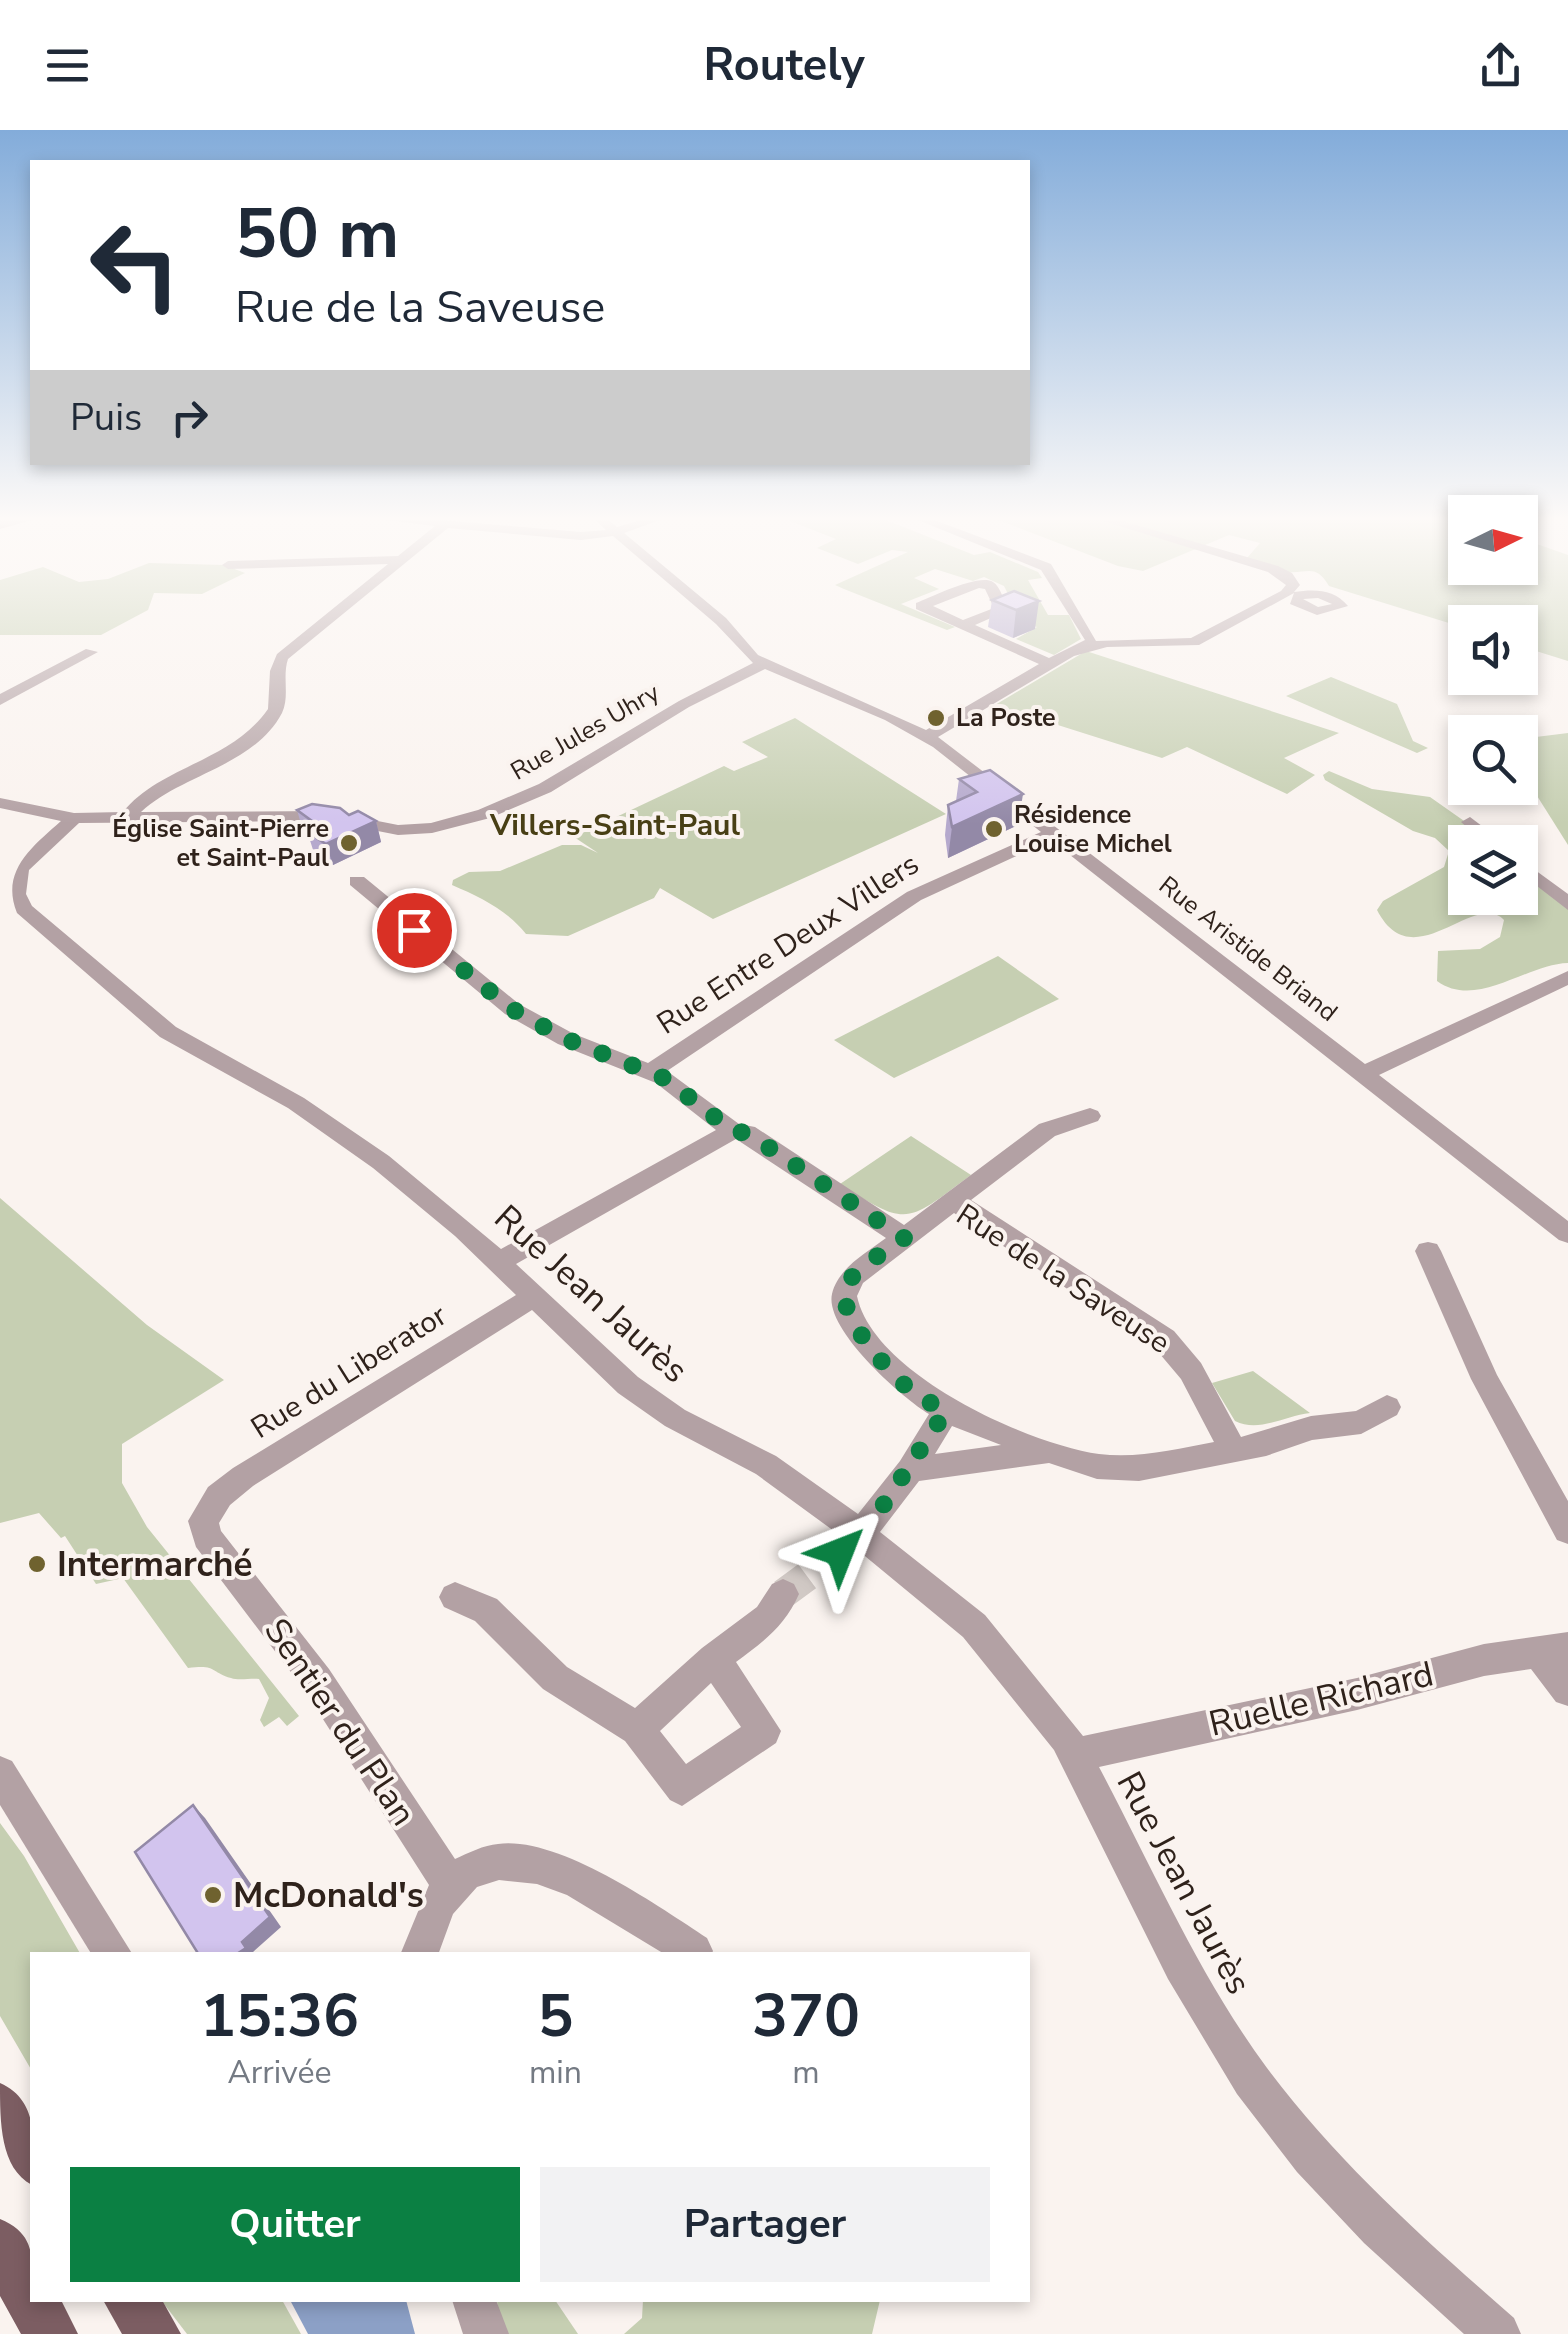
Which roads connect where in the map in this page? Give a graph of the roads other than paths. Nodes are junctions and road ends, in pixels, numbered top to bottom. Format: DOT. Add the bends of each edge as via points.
graph roads {
  1 [pos="328,619"];
  2 [pos="715,619"];
  3 [pos="949,619"];
  4 [pos="978,619"];
  5 [pos="1078,619"];
  6 [pos="1242,619"];
  7 [pos="962,625"];
  8 [pos="1149,633"];
  9 [pos="1091,639"];
  10 [pos="1200,639"];
  11 [pos="1164,645"];
  12 [pos="91,652"];
  13 [pos="1073,652"];
  14 [pos="763,664"];
  15 [pos="1052,664"];
  16 [pos="0,700"];
  17 [pos="928,736"];
  18 [pos="0,803"];
  19 [pos="74,818"];
  20 [pos="128,818"];
  21 [pos="1470,822"];
  22 [pos="1474,825"];
  23 [pos="1056,832"];
  24 [pos="1538,879"];
  25 [pos="358,881"];
  26 [pos="1568,904"];
  27 [pos="1568,977"];
  28 [pos="650,1072"];
  29 [pos="1363,1074"];
  30 [pos="1090,1116"];
  31 [pos="733,1131"];
  32 [pos="954,1201"];
  33 [pos="1568,1234"];
  34 [pos="904,1238"];
  35 [pos="1428,1251"];
  36 [pos="500,1262"];
  37 [pos="534,1296"];
  38 [pos="1387,1407"];
  39 [pos="946,1411"];
  40 [pos="1233,1450"];
  41 [pos="1049,1451"];
  42 [pos="910,1470"];
  43 [pos="206,1513"];
  44 [pos="1568,1530"];
  45 [pos="851,1542"];
  46 [pos="783,1594"];
  47 [pos="455,1598"];
  48 [pos="1552,1649"];
  49 [pos="714,1660"];
  50 [pos="1568,1690"];
  51 [pos="638,1729"];
  52 [pos="1075,1754"];
  53 [pos="0,1773"];
  54 [pos="448,1883"];
  55 [pos="694,1951"];
  56 [pos="112,1952"];
  57 [pos="419,1952"];
  58 [pos="0,2108"];
  59 [pos="30,2157"];
  60 [pos="0,2245"];
  61 [pos="30,2297"];
  62 [pos="33,2302"];
  63 [pos="131,2302"];
  64 [pos="462,2302"];
  65 [pos="475,2302"];
  66 [pos="51,2334"];
  67 [pos="154,2334"];
  68 [pos="466,2334"];
  69 [pos="486,2334"];
  70 [pos="1498,2334"];
  1 -- 20 [label="street" via="277,664 277,707 270,717"];
  2 -- 14 [label="street, Rue Aristide Briand"];
  3 -- 7 [label="street"];
  4 -- 7 [label="street"];
  5 -- 9 [label="street"];
  6 -- 10 [label="street"];
  7 -- 15 [label="street"];
  8 -- 9 [label="street" via="1116,630"];
  8 -- 10 [label="street"];
  8 -- 11 [label="street"];
  9 -- 13 [label="street"];
  10 -- 11 [label="street"];
  11 -- 13 [label="street" via="1108,643"];
  12 -- 16 [label="street"];
  13 -- 15 [label="street"];
  14 -- 17 [label="street, Rue Aristide Briand"];
  14 -- 20 [label="street, Rue Jules Uhry" via="568,776 456,823 409,830 326,816"];
  15 -- 17 [label="street"];
  17 -- 23 [label="street, Rue Aristide Briand"];
  18 -- 19 [label="street, Rue Jules Uhry"];
  19 -- 20 [label="street, Rue Jules Uhry"];
  19 -- 36 [label="street, Rue Jean Jaurès" via="20,868 17,894 24,909 168,1032 329,1124"];
  21 -- 22 [label="street"];
  23 -- 28 [label="street, Rue Entre Deux Villers" via="914,896"];
  23 -- 29 [label="street, Rue Aristide Briand"];
  24 -- 26 [label="street"];
  25 -- 28 [label="street" via="512,1009"];
  27 -- 29 [label="street"];
  28 -- 31 [label="street, Rue Entre Deux Villers"];
  29 -- 33 [label="street, Rue Aristide Briand"];
  30 -- 32 [label="street" via="1047,1130"];
  31 -- 34 [label="street, Rue Entre Deux Villers" via="747,1133"];
  31 -- 36 [label="street"];
  32 -- 34 [label="street, Rue de la Saveuse"];
  32 -- 40 [label="street, Rue de la Saveuse" via="1164,1339 1191,1371"];
  34 -- 39 [label="street, Rue de la Saveuse" via="853,1277 845,1304 896,1376"];
  35 -- 44 [label="street" via="1484,1380"];
  36 -- 37 [label="street, Rue Jean Jaurès"];
  37 -- 43 [label="street, Rue du Liberator" via="243,1477"];
  37 -- 45 [label="street, Rue Jean Jaurès" via="628,1386 779,1473"];
  38 -- 40 [label="street" via="1362,1422"];
  39 -- 41 [label="street, Rue de la Saveuse"];
  39 -- 42 [label="street"];
  40 -- 41 [label="street, Rue de la Saveuse" via="1123,1469"];
  41 -- 42 [label="street, Rue de la Saveuse"];
  42 -- 45 [label="street"];
  43 -- 54 [label="street, Sentier du Plan" via="207,1537 317,1680"];
  45 -- 52 [label="street, Rue Jean Jaurès" via="974,1626"];
  46 -- 49 [label="street" via="768,1618"];
  47 -- 51 [label="street" via="486,1610 555,1678"];
  48 -- 50 [label="street"];
  48 -- 52 [label="street, Ruelle Richard"];
  49 -- 51 [label="street"];
  49 -- 51 [label="street" via="764,1731 682,1788"];
  52 -- 70 [label="street, Rue Jean Jaurès" via="1182,1966 1251,2080 1368,2217"];
  53 -- 56 [label="street"];
  54 -- 55 [label="street" via="497,1862 552,1870"];
  54 -- 57 [label="street"];
  58 -- 59 [label="main road"];
  60 -- 61 [label="main road"];
  62 -- 66 [label="main road"];
  63 -- 67 [label="main road"];
  64 -- 68 [label="street"];
  65 -- 69 [label="street"];
}
